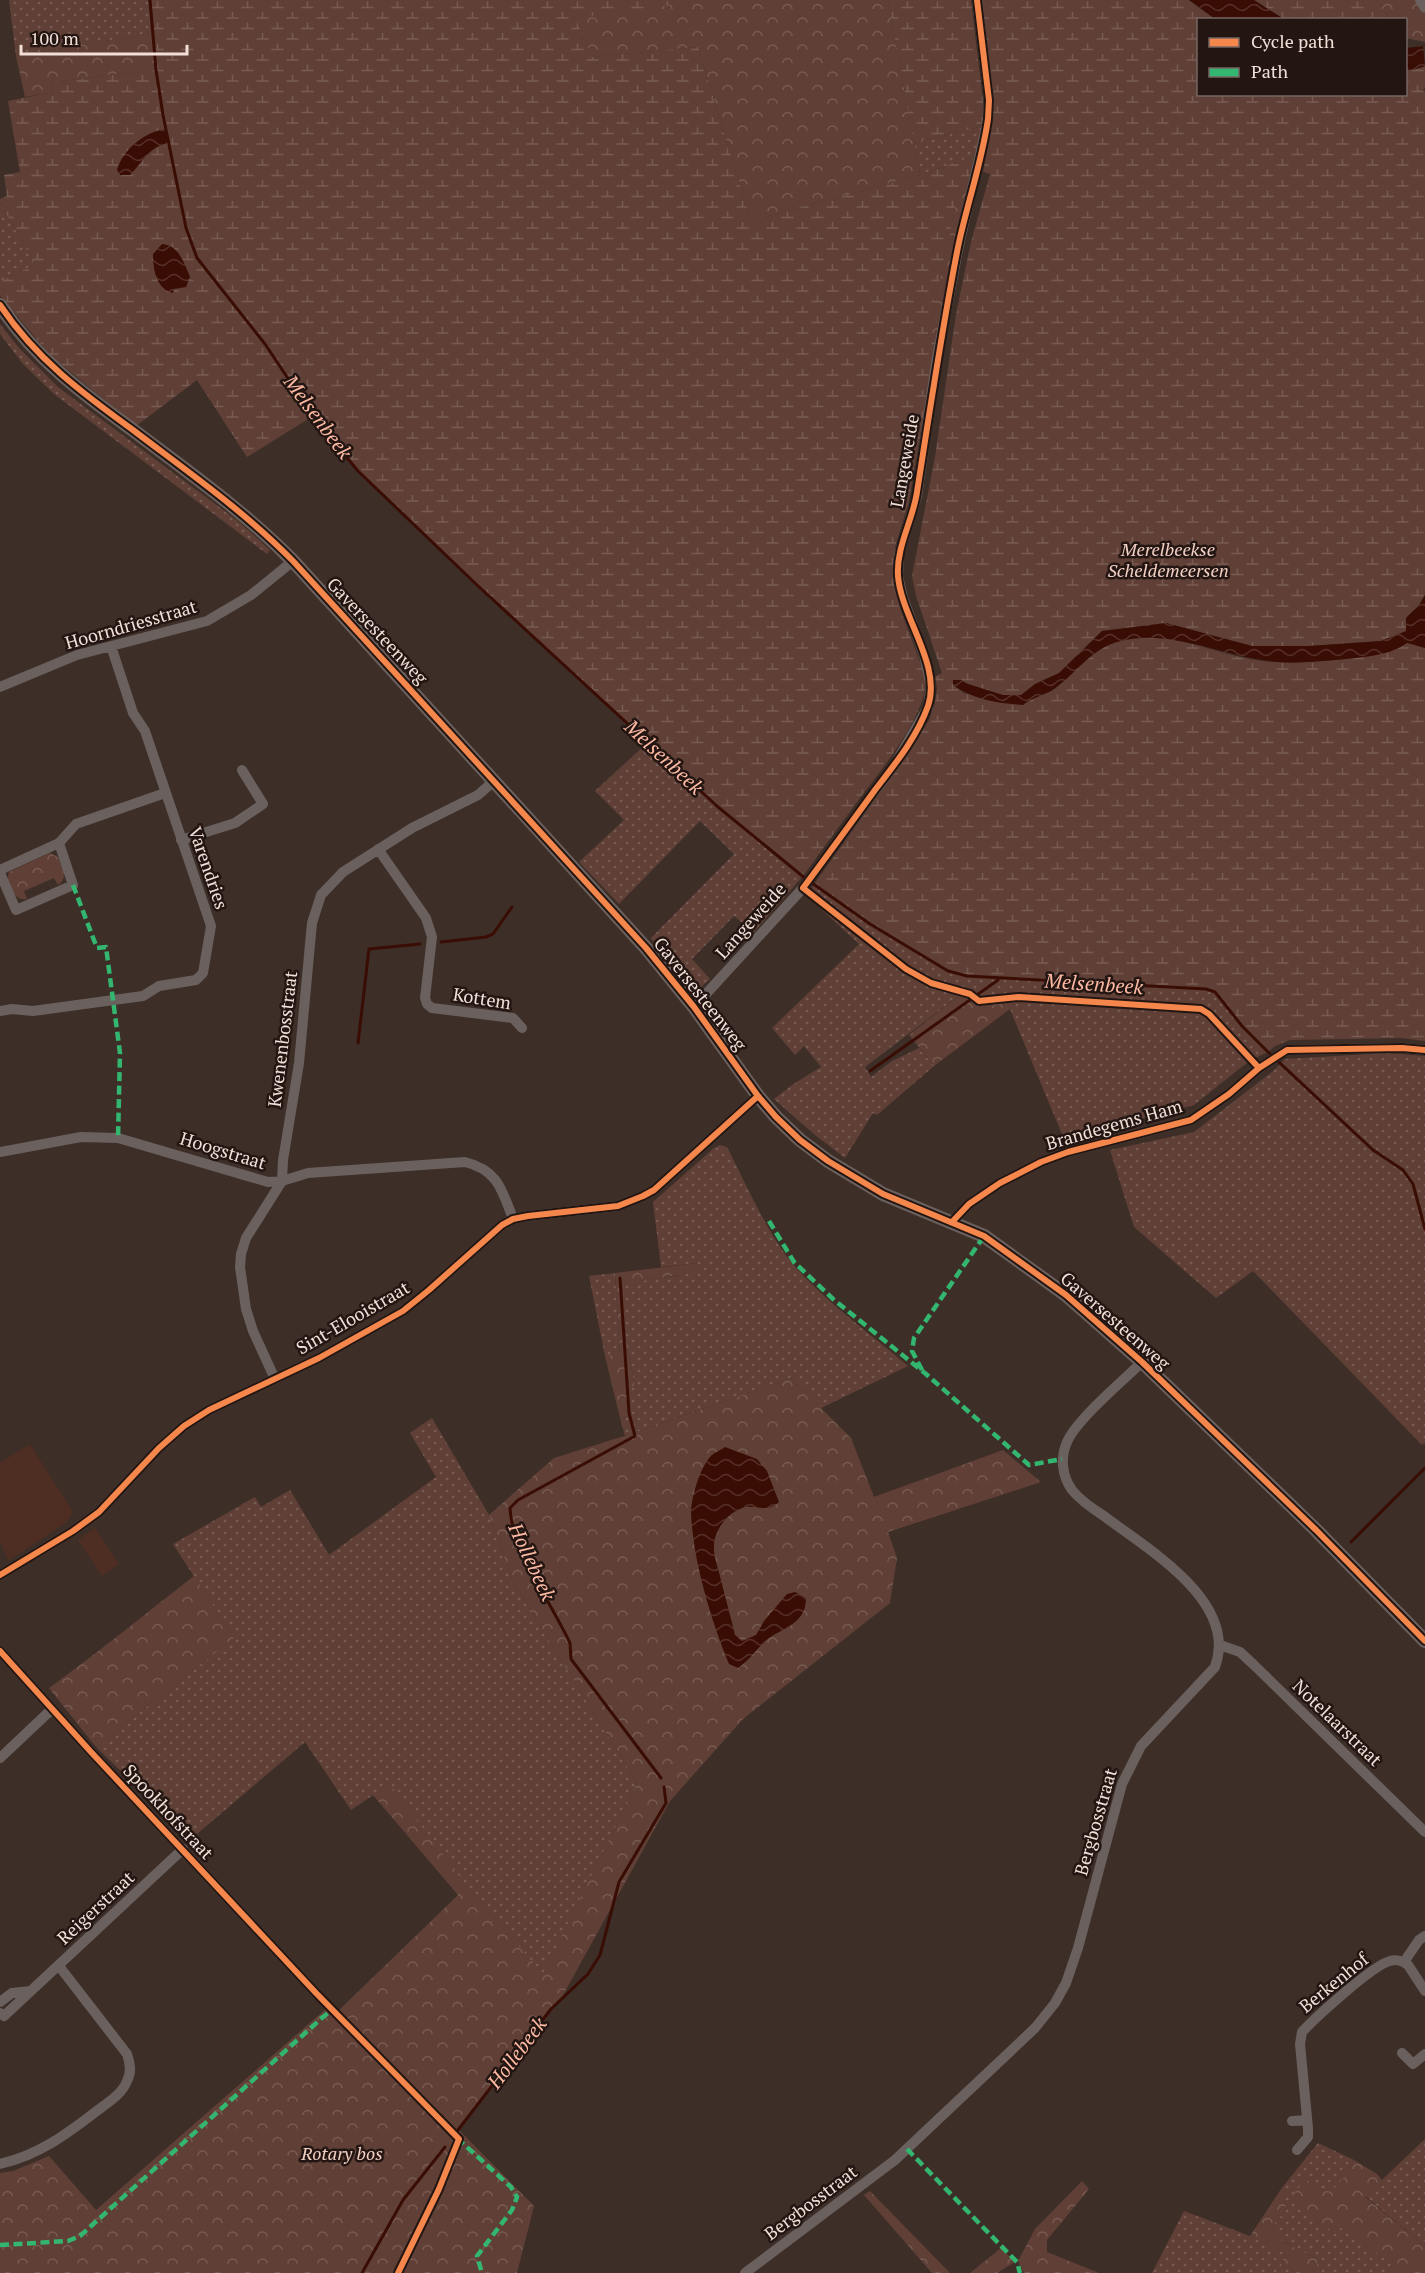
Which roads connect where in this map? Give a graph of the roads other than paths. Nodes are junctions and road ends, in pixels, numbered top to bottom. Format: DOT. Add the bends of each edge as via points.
graph roads {
  1 [pos="977,0"];
  2 [pos="1420,0"];
  3 [pos="1425,8"];
  4 [pos="0,305"];
  5 [pos="292,561"];
  6 [pos="111,646"];
  7 [pos="0,687"];
  8 [pos="242,770"];
  9 [pos="495,780"];
  10 [pos="165,794"];
  11 [pos="181,840"];
  12 [pos="59,843"];
  13 [pos="378,849"];
  14 [pos="0,872"];
  15 [pos="694,1007"];
  16 [pos="0,1011"];
  17 [pos="522,1028"];
  18 [pos="1425,1050"];
  19 [pos="758,1096"];
  20 [pos="0,1152"];
  21 [pos="282,1181"];
  22 [pos="513,1219"];
  23 [pos="952,1222"];
  24 [pos="1142,1362"];
  25 [pos="275,1380"];
  26 [pos="0,1575"];
  27 [pos="1425,1641"];
  28 [pos="1220,1645"];
  29 [pos="0,1651"];
  30 [pos="52,1709"];
  31 [pos="0,1758"];
  32 [pos="1425,1832"];
  33 [pos="183,1849"];
  34 [pos="1425,1936"];
  35 [pos="1404,1962"];
  36 [pos="59,1966"];
  37 [pos="1425,1990"];
  38 [pos="31,1991"];
  39 [pos="316,1993"];
  40 [pos="0,2002"];
  41 [pos="0,2013"];
  42 [pos="1402,2053"];
  43 [pos="1425,2054"];
  44 [pos="1307,2120"];
  45 [pos="1292,2121"];
  46 [pos="1297,2150"];
  47 [pos="0,2164"];
  48 [pos="745,2273"];
  1 -- 15 [label="street, Langeweide" via="988,119 959,245 916,496 898,576 926,664 930,698 922,720 895,764 804,886"];
  2 -- 3 [label="street"];
  4 -- 5 [label="street, Gaversesteenweg" via="28,343 65,379 232,504"];
  5 -- 6 [label="street, Hoorndriesstraat" via="251,595 207,621"];
  5 -- 9 [label="street, Gaversesteenweg"];
  6 -- 7 [label="street, Hoorndriesstraat" via="77,655"];
  6 -- 10 [label="street, Varendries"];
  8 -- 11 [label="street" via="263,804 235,823"];
  9 -- 13 [label="street, Kwenenbosstraat" via="478,795"];
  9 -- 15 [label="street, Gaversesteenweg"];
  10 -- 11 [label="street, Varendries"];
  10 -- 12 [label="street" via="76,824"];
  11 -- 16 [label="street, Varendries" via="211,926 203,973 196,980 159,986 144,996 33,1011"];
  12 -- 14 [label="street"];
  12 -- 14 [label="street" via="73,885 15,910"];
  13 -- 17 [label="street, Kottem" via="426,918 432,937 427,1004 432,1008 513,1018"];
  13 -- 21 [label="street, Kwenenbosstraat" via="332,882 315,909"];
  15 -- 19 [label="street, Gaversesteenweg"];
  18 -- 23 [label="street, Brandegems Ham" via="1295,1050 1280,1054 1191,1120 1041,1162 1000,1183 969,1204"];
  19 -- 22 [label="street, Sint-Elooistraat" via="643,1196 618,1206"];
  19 -- 23 [label="street, Gaversesteenweg" via="800,1140 838,1168 883,1194"];
  20 -- 21 [label="street, Hoogstraat" via="81,1137 117,1138 268,1182"];
  21 -- 22 [label="street, Hoogstraat" via="308,1173 465,1162 494,1176"];
  21 -- 25 [label="street, Kwenenbosstraat" via="246,1238 240,1267 246,1309"];
  22 -- 25 [label="street, Sint-Elooistraat" via="489,1234 403,1311"];
  23 -- 24 [label="street, Gaversesteenweg" via="984,1236 1027,1266"];
  24 -- 27 [label="street, Gaversesteenweg"];
  24 -- 28 [label="street" via="1075,1428 1062,1459 1064,1474 1072,1490 1180,1574 1200,1595 1213,1615"];
  25 -- 26 [label="street, Sint-Elooistraat" via="209,1410 184,1426 99,1512"];
  28 -- 32 [label="street, Notelaarstraat" via="1240,1652"];
  28 -- 48 [label="street, Bergbosstraat" via="1209,1675 1133,1758 1113,1815 1078,1948 1055,2003 1035,2028 908,2149"];
  29 -- 30 [label="street, Spookhofstraat"];
  30 -- 31 [label="street"];
  30 -- 33 [label="street, Spookhofstraat"];
  33 -- 36 [label="street, Reigerstraat"];
  33 -- 39 [label="street, Spookhofstraat"];
  34 -- 35 [label="street"];
  35 -- 37 [label="street"];
  35 -- 44 [label="street, Berkenhof" via="1391,1960 1373,1970 1302,2032"];
  36 -- 38 [label="street, Reigerstraat"];
  36 -- 47 [label="street" via="127,2054 128,2079 121,2092 57,2141"];
  38 -- 40 [label="street, Reigerstraat" via="12,1993"];
  38 -- 41 [label="street, Reigerstraat" via="4,2016"];
  42 -- 43 [label="street" via="1413,2064"];
  44 -- 45 [label="street"];
  44 -- 46 [label="street, Berkenhof" via="1308,2137"];
}
